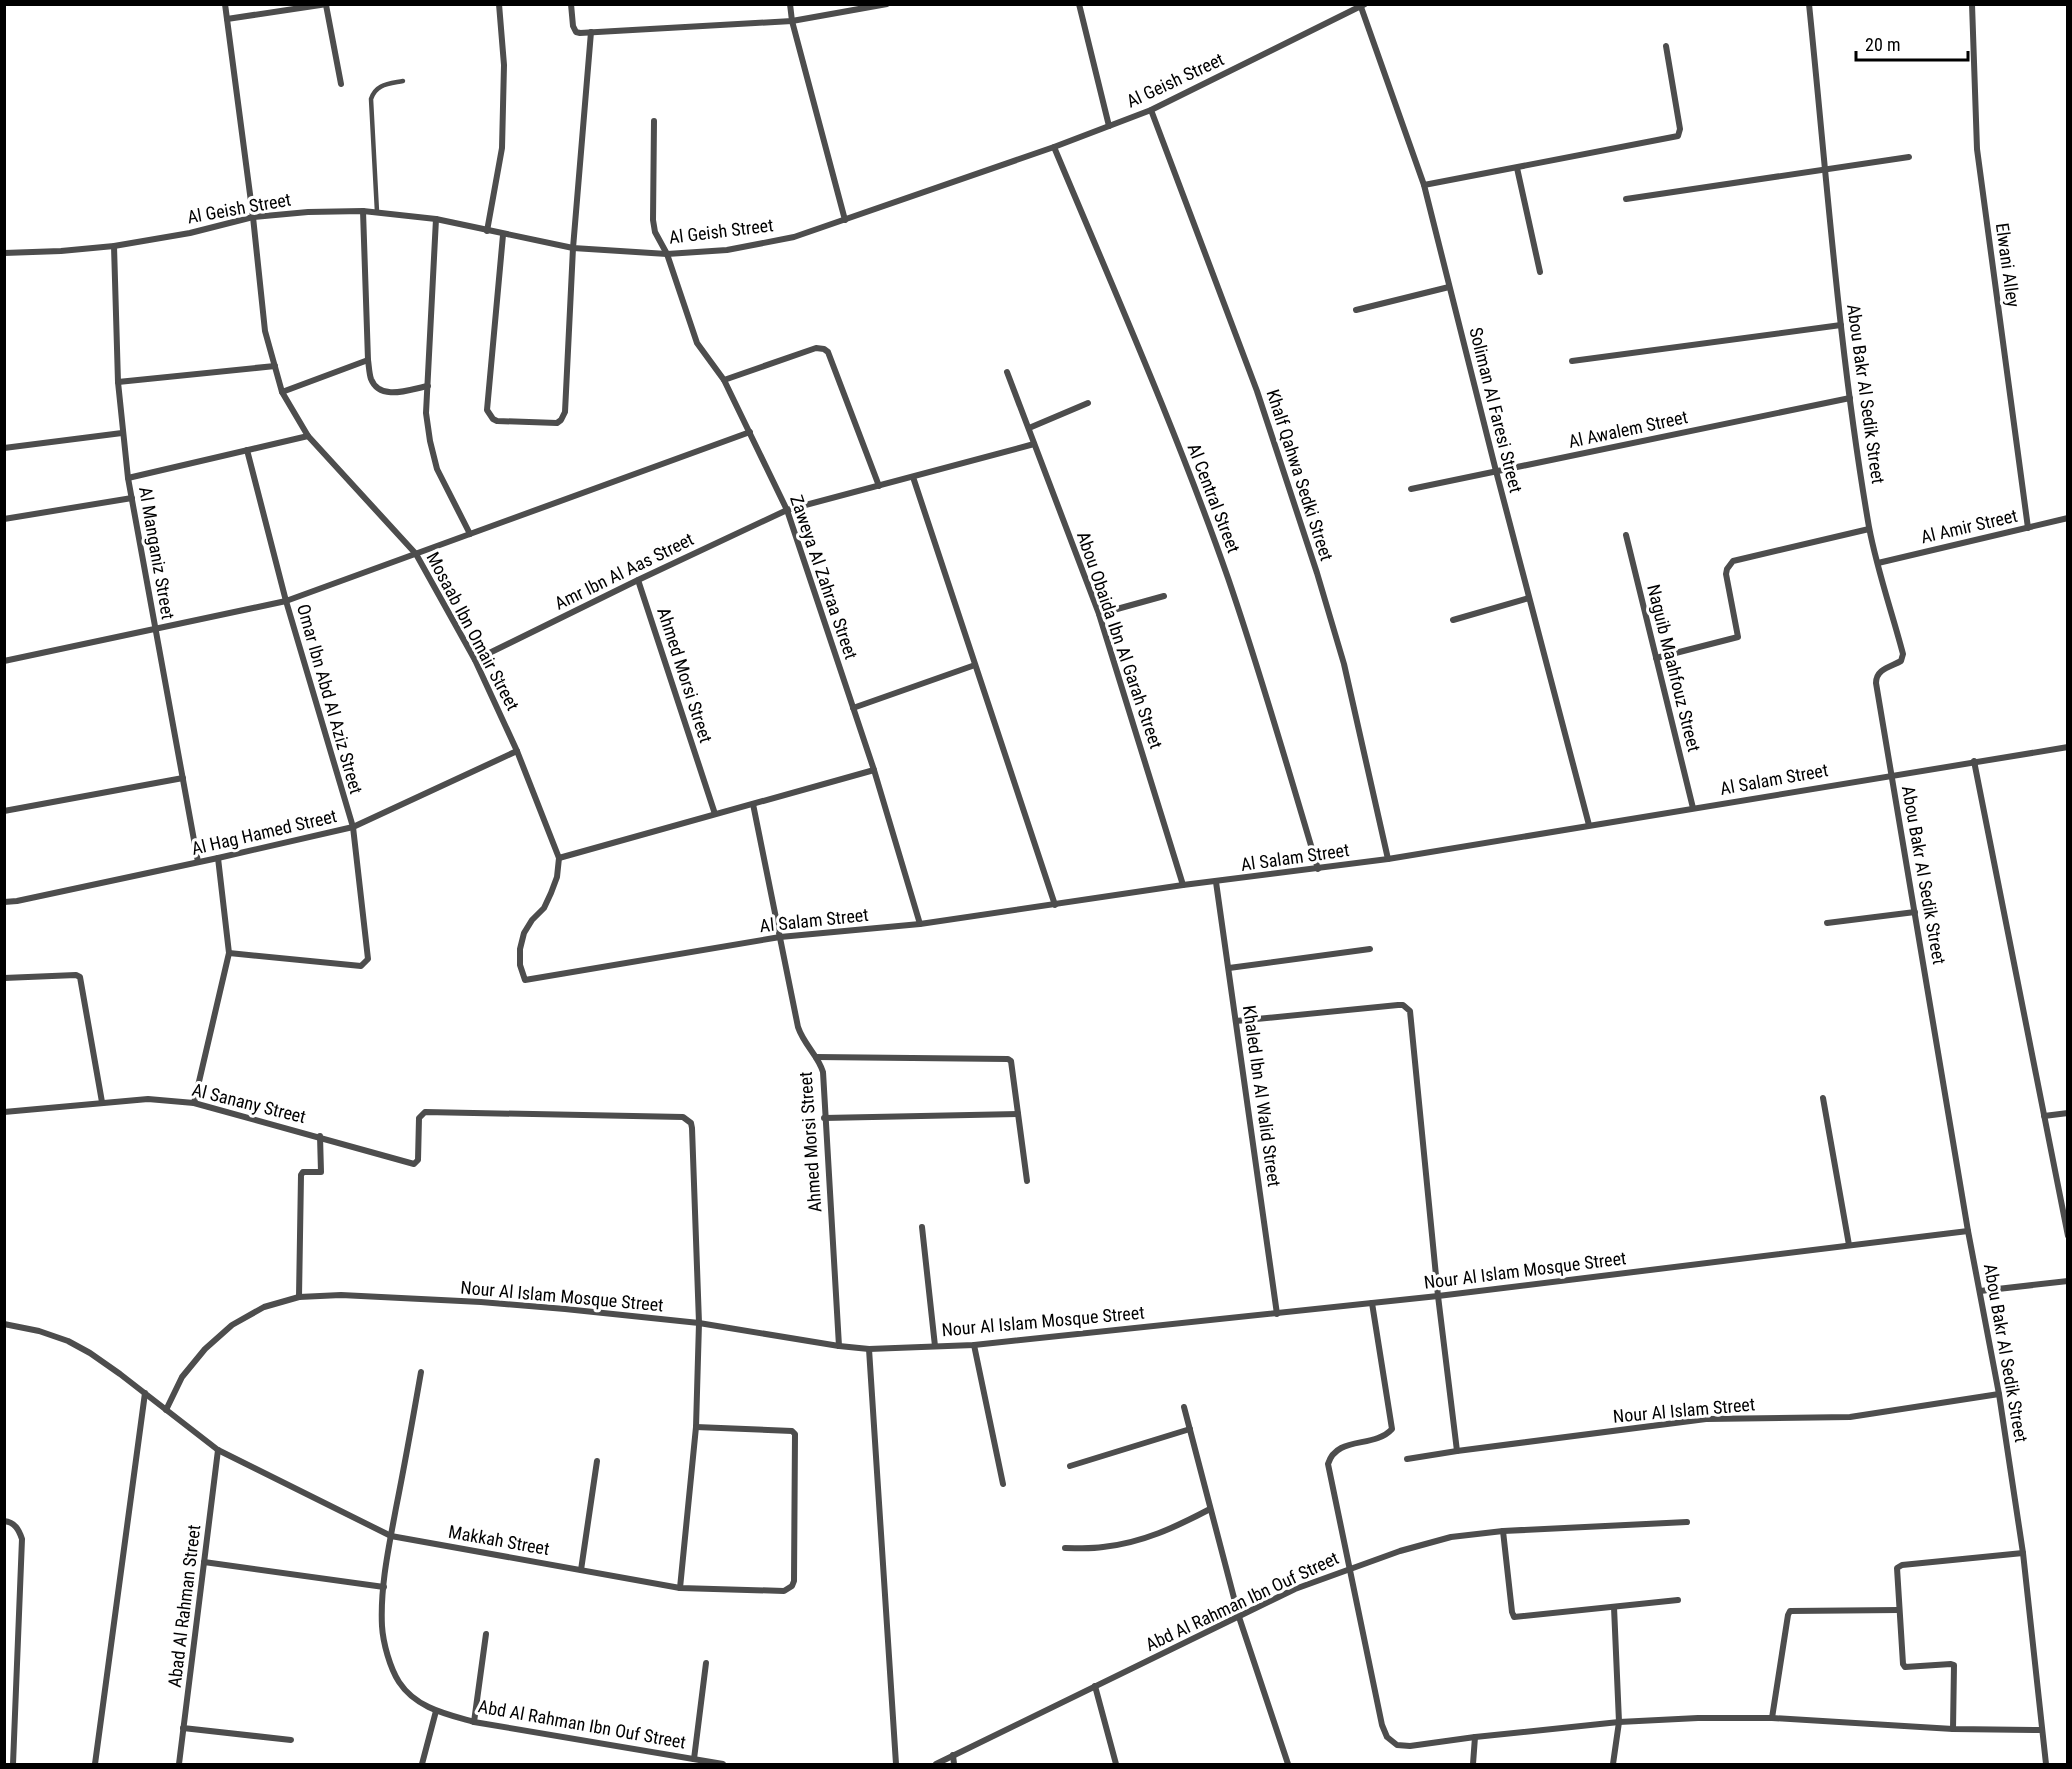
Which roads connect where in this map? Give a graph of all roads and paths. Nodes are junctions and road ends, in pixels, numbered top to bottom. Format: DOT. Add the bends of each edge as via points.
graph roads {
  1 [pos="225,4"];
  2 [pos="499,4"];
  3 [pos="571,4"];
  4 [pos="790,4"];
  5 [pos="887,4"];
  6 [pos="1079,4"];
  7 [pos="1809,4"];
  8 [pos="1972,4"];
  9 [pos="327,5"];
  10 [pos="313,6"];
  11 [pos="1363,6"];
  12 [pos="227,19"];
  13 [pos="792,21"];
  14 [pos="591,32"];
  15 [pos="1666,46"];
  16 [pos="403,81"];
  17 [pos="341,84"];
  18 [pos="1151,110"];
  19 [pos="654,121"];
  20 [pos="1109,126"];
  21 [pos="1054,147"];
  22 [pos="1910,157"];
  23 [pos="1517,168"];
  24 [pos="1826,169"];
  25 [pos="1424,186"];
  26 [pos="1626,199"];
  27 [pos="363,211"];
  28 [pos="377,212"];
  29 [pos="253,218"];
  30 [pos="436,219"];
  31 [pos="845,220"];
  32 [pos="487,231"];
  33 [pos="503,235"];
  34 [pos="114,246"];
  35 [pos="573,248"];
  36 [pos="4,252"];
  37 [pos="667,254"];
  38 [pos="1540,272"];
  39 [pos="1449,287"];
  40 [pos="1356,310"];
  41 [pos="1840,325"];
  42 [pos="368,360"];
  43 [pos="1572,361"];
  44 [pos="275,366"];
  45 [pos="1007,372"];
  46 [pos="724,380"];
  47 [pos="118,382"];
  48 [pos="428,386"];
  49 [pos="282,392"];
  50 [pos="1850,398"];
  51 [pos="1088,403"];
  52 [pos="1029,428"];
  53 [pos="750,432"];
  54 [pos="122,433"];
  55 [pos="308,436"];
  56 [pos="1034,444"];
  57 [pos="4,448"];
  58 [pos="247,450"];
  59 [pos="1496,471"];
  60 [pos="913,477"];
  61 [pos="128,478"];
  62 [pos="879,486"];
  63 [pos="1411,489"];
  64 [pos="132,498"];
  65 [pos="787,510"];
  66 [pos="2067,518"];
  67 [pos="4,519"];
  68 [pos="2028,528"];
  69 [pos="1869,529"];
  70 [pos="470,534"];
  71 [pos="1626,535"];
  72 [pos="416,554"];
  73 [pos="1878,563"];
  74 [pos="638,580"];
  75 [pos="1164,596"];
  76 [pos="1529,598"];
  77 [pos="286,601"];
  78 [pos="1099,614"];
  79 [pos="1453,620"];
  80 [pos="156,630"];
  81 [pos="1656,658"];
  82 [pos="475,660"];
  83 [pos="4,661"];
  84 [pos="975,665"];
  85 [pos="853,708"];
  86 [pos="2067,747"];
  87 [pos="518,751"];
  88 [pos="1974,762"];
  89 [pos="874,770"];
  90 [pos="1892,775"];
  91 [pos="183,778"];
  92 [pos="753,804"];
  93 [pos="1693,808"];
  94 [pos="4,811"];
  95 [pos="715,814"];
  96 [pos="1589,825"];
  97 [pos="353,827"];
  98 [pos="218,858"];
  99 [pos="559,858"];
  100 [pos="1388,859"];
  101 [pos="198,862"];
  102 [pos="1318,869"];
  103 [pos="1216,882"];
  104 [pos="1183,885"];
  105 [pos="4,902"];
  106 [pos="1054,905"];
  107 [pos="1915,912"];
  108 [pos="1827,923"];
  109 [pos="920,924"];
  110 [pos="780,937"];
  111 [pos="1371,949"];
  112 [pos="229,953"];
  113 [pos="1228,968"];
  114 [pos="4,978"];
  115 [pos="1236,1022"];
  116 [pos="816,1057"];
  117 [pos="1823,1098"];
  118 [pos="102,1102"];
  119 [pos="194,1103"];
  120 [pos="4,1112"];
  121 [pos="2067,1113"];
  122 [pos="1018,1114"];
  123 [pos="2044,1116"];
  124 [pos="824,1118"];
  125 [pos="320,1136"];
  126 [pos="1027,1181"];
  127 [pos="922,1227"];
  128 [pos="1968,1231"];
  129 [pos="2067,1236"];
  130 [pos="1849,1245"];
  131 [pos="2067,1281"];
  132 [pos="1980,1291"];
  133 [pos="1438,1296"];
  134 [pos="299,1297"];
  135 [pos="1372,1303"];
  136 [pos="1277,1314"];
  137 [pos="699,1323"];
  138 [pos="4,1324"];
  139 [pos="974,1345"];
  140 [pos="839,1346"];
  141 [pos="935,1346"];
  142 [pos="869,1348"];
  143 [pos="421,1372"];
  144 [pos="145,1393"];
  145 [pos="1999,1394"];
  146 [pos="1184,1407"];
  147 [pos="166,1410"];
  148 [pos="696,1427"];
  149 [pos="1190,1430"];
  150 [pos="218,1450"];
  151 [pos="1457,1450"];
  152 [pos="1407,1459"];
  153 [pos="597,1461"];
  154 [pos="1070,1466"];
  155 [pos="1003,1484"];
  156 [pos="1210,1509"];
  157 [pos="4,1521"];
  158 [pos="1687,1522"];
  159 [pos="1503,1531"];
  160 [pos="391,1536"];
  161 [pos="1065,1548"];
  162 [pos="2024,1553"];
  163 [pos="204,1562"];
  164 [pos="1350,1568"];
  165 [pos="581,1570"];
  166 [pos="384,1587"];
  167 [pos="680,1588"];
  168 [pos="1678,1600"];
  169 [pos="1614,1607"];
  170 [pos="1899,1610"];
  171 [pos="1239,1617"];
  172 [pos="486,1634"];
  173 [pos="706,1663"];
  174 [pos="1095,1686"];
  175 [pos="436,1711"];
  176 [pos="1772,1718"];
  177 [pos="474,1722"];
  178 [pos="1619,1722"];
  179 [pos="183,1728"];
  180 [pos="1953,1729"];
  181 [pos="2042,1730"];
  182 [pos="1475,1737"];
  183 [pos="291,1740"];
  184 [pos="953,1755"];
  185 [pos="694,1759"];
  186 [pos="13,1764"];
  187 [pos="95,1764"];
  188 [pos="179,1764"];
  189 [pos="422,1764"];
  190 [pos="723,1764"];
  191 [pos="896,1764"];
  192 [pos="936,1764"];
  193 [pos="954,1764"];
  194 [pos="1116,1764"];
  195 [pos="1288,1764"];
  196 [pos="1473,1764"];
  197 [pos="1613,1764"];
  198 [pos="2046,1764"];
  1 -- 12 [label="street, Mosaab Ibn Omair Street"];
  2 -- 32 [label="street" via="504,65 501,148"];
  3 -- 14 [label="street" via="574,30"];
  4 -- 13 [label="street"];
  5 -- 13 [label="street"];
  6 -- 20 [label="street"];
  7 -- 24 [label="street, Abou Bakr Al Sedik Street"];
  8 -- 68 [label="street, Elwani Alley" via="1977,149"];
  9 -- 10 [label="street"];
  9 -- 17 [label="street"];
  10 -- 12 [label="street"];
  11 -- 18 [label="street, Al Geish Street"];
  11 -- 25 [label="street, Soliman Al Faresi Street"];
  12 -- 29 [label="street, Mosaab Ibn Omair Street"];
  13 -- 14 [label="street"];
  13 -- 31 [label="street"];
  14 -- 35 [label="street"];
  15 -- 23 [label="street" via="1678,136"];
  16 -- 28 [label="lane" via="379,86 371,99"];
  18 -- 20 [label="street, Al Geish Street"];
  18 -- 100 [label="street, Khalf Qahwa Sedki Street" via="1257,391 1313,561 1344,664"];
  19 -- 37 [label="street, Zaweya Al Zahraa Street" via="653,220 657,238"];
  20 -- 21 [label="street, Al Geish Street"];
  21 -- 31 [label="street, Al Geish Street"];
  21 -- 102 [label="street, Al Central Street" via="1138,345 1227,577"];
  22 -- 24 [label="street"];
  23 -- 25 [label="street"];
  23 -- 38 [label="street"];
  24 -- 26 [label="street"];
  24 -- 41 [label="street, Abou Bakr Al Sedik Street"];
  25 -- 39 [label="street, Soliman Al Faresi Street"];
  27 -- 28 [label="street, Al Geish Street"];
  27 -- 29 [label="street, Al Geish Street"];
  27 -- 42 [label="street"];
  28 -- 30 [label="street, Al Geish Street"];
  29 -- 34 [label="street, Al Geish Street"];
  29 -- 44 [label="street, Mosaab Ibn Omair Street" via="265,331"];
  30 -- 32 [label="street, Al Geish Street"];
  30 -- 48 [label="street"];
  31 -- 37 [label="street, Al Geish Street" via="794,237 728,250"];
  32 -- 33 [label="street, Al Geish Street"];
  33 -- 35 [label="street, Al Geish Street"];
  33 -- 35 [label="street" via="488,410 498,421 557,423 563,417"];
  34 -- 36 [label="street, Al Geish Street"];
  34 -- 47 [label="street, Al Manganiz Street"];
  35 -- 37 [label="street, Al Geish Street"];
  37 -- 46 [label="street, Zaweya Al Zahraa Street" via="697,343"];
  39 -- 40 [label="street"];
  39 -- 59 [label="street, Soliman Al Faresi Street"];
  41 -- 43 [label="street"];
  41 -- 50 [label="street, Abou Bakr Al Sedik Street"];
  42 -- 48 [label="street" via="371,379 383,392"];
  42 -- 49 [label="street"];
  44 -- 47 [label="street"];
  44 -- 49 [label="street, Mosaab Ibn Omair Street"];
  45 -- 52 [label="street, Abou Obaida Ibn Al Garah Street"];
  46 -- 53 [label="street, Zaweya Al Zahraa Street"];
  46 -- 62 [label="street" via="824,348"];
  47 -- 54 [label="street, Al Manganiz Street"];
  48 -- 70 [label="street" via="426,413 437,469"];
  49 -- 55 [label="street, Mosaab Ibn Omair Street"];
  50 -- 59 [label="street, Al Awalem Street"];
  50 -- 69 [label="street, Abou Bakr Al Sedik Street"];
  51 -- 52 [label="street"];
  52 -- 56 [label="street, Abou Obaida Ibn Al Garah Street"];
  53 -- 65 [label="street, Zaweya Al Zahraa Street"];
  53 -- 70 [label="street"];
  54 -- 57 [label="street"];
  54 -- 61 [label="street, Al Manganiz Street"];
  55 -- 58 [label="street"];
  55 -- 72 [label="street, Mosaab Ibn Omair Street"];
  56 -- 60 [label="street, Amr Ibn Al Aas Street"];
  56 -- 78 [label="street, Abou Obaida Ibn Al Garah Street"];
  58 -- 61 [label="street"];
  58 -- 77 [label="street, Omar Ibn Abd Al Aziz Street"];
  59 -- 63 [label="street, Al Awalem Street"];
  59 -- 76 [label="street, Soliman Al Faresi Street"];
  60 -- 62 [label="street, Amr Ibn Al Aas Street"];
  60 -- 84 [label="street"];
  61 -- 64 [label="street, Al Manganiz Street"];
  62 -- 65 [label="street, Amr Ibn Al Aas Street"];
  64 -- 67 [label="street"];
  64 -- 80 [label="street, Al Manganiz Street"];
  65 -- 74 [label="street, Amr Ibn Al Aas Street"];
  65 -- 85 [label="street, Zaweya Al Zahraa Street"];
  66 -- 68 [label="street, Al Amir Street"];
  68 -- 73 [label="street, Al Amir Street"];
  69 -- 73 [label="street, Abou Bakr Al Sedik Street"];
  69 -- 81 [label="street" via="1733,561 1726,574 1738,637"];
  70 -- 72 [label="street"];
  71 -- 81 [label="street, Naguib Maahfouz Street"];
  72 -- 77 [label="street"];
  72 -- 82 [label="street, Mosaab Ibn Omair Street"];
  73 -- 90 [label="street, Abou Bakr Al Sedik Street" via="1903,654 1901,661 1876,676"];
  74 -- 82 [label="street, Amr Ibn Al Aas Street"];
  74 -- 95 [label="street, Ahmed Morsi Street"];
  75 -- 78 [label="street"];
  76 -- 79 [label="street"];
  76 -- 96 [label="street, Soliman Al Faresi Street"];
  77 -- 80 [label="street"];
  77 -- 97 [label="street, Omar Ibn Abd Al Aziz Street"];
  78 -- 104 [label="street, Abou Obaida Ibn Al Garah Street"];
  80 -- 83 [label="street"];
  80 -- 91 [label="street, Al Manganiz Street"];
  81 -- 93 [label="street, Naguib Maahfouz Street"];
  82 -- 87 [label="street, Mosaab Ibn Omair Street"];
  84 -- 85 [label="street"];
  84 -- 106 [label="street"];
  85 -- 89 [label="street, Zaweya Al Zahraa Street"];
  86 -- 88 [label="street, Al Salam Street"];
  87 -- 97 [label="street, Al Hag Hamed Street"];
  87 -- 99 [label="street, Mosaab Ibn Omair Street"];
  88 -- 90 [label="street, Al Salam Street"];
  88 -- 123 [label="street"];
  89 -- 92 [label="street"];
  89 -- 109 [label="street, Zaweya Al Zahraa Street"];
  90 -- 93 [label="street, Al Salam Street"];
  90 -- 107 [label="street, Abou Bakr Al Sedik Street"];
  91 -- 94 [label="street"];
  91 -- 101 [label="street, Al Manganiz Street"];
  92 -- 95 [label="street"];
  92 -- 110 [label="street, Ahmed Morsi Street"];
  93 -- 96 [label="street, Al Salam Street"];
  95 -- 99 [label="street"];
  96 -- 100 [label="street, Al Salam Street"];
  97 -- 98 [label="street, Al Hag Hamed Street"];
  97 -- 112 [label="street, Omar Ibn Abd Al Aziz Street" via="368,959 361,966"];
  98 -- 101 [label="street, Al Hag Hamed Street"];
  98 -- 112 [label="street"];
  99 -- 110 [label="street, Al Salam Street" via="551,893 524,933 520,965 525,980"];
  100 -- 102 [label="street, Al Salam Street"];
  101 -- 105 [label="street, Al Hag Hamed Street"];
  102 -- 103 [label="street, Al Salam Street"];
  103 -- 104 [label="street, Al Salam Street"];
  103 -- 113 [label="street, Khaled Ibn Al Walid Street"];
  104 -- 106 [label="street, Al Salam Street"];
  106 -- 109 [label="street, Al Salam Street"];
  107 -- 108 [label="street"];
  107 -- 128 [label="street, Abou Bakr Al Sedik Street"];
  109 -- 110 [label="street, Al Salam Street"];
  110 -- 116 [label="street, Ahmed Morsi Street" via="802,1038"];
  111 -- 113 [label="street"];
  112 -- 119 [label="street"];
  113 -- 115 [label="street, Khaled Ibn Al Walid Street"];
  114 -- 118 [label="street" via="80,977"];
  115 -- 133 [label="street" via="1398,1005 1410,1011"];
  115 -- 136 [label="street, Khaled Ibn Al Walid Street"];
  116 -- 122 [label="street" via="1008,1059"];
  116 -- 124 [label="street, Ahmed Morsi Street" via="823,1072"];
  117 -- 130 [label="street"];
  118 -- 119 [label="street, Al Sanany Street" via="148,1099"];
  118 -- 120 [label="street, Al Sanany Street"];
  119 -- 125 [label="street, Al Sanany Street"];
  121 -- 123 [label="street"];
  122 -- 124 [label="street"];
  122 -- 126 [label="street"];
  123 -- 129 [label="street"];
  124 -- 140 [label="street, Ahmed Morsi Street"];
  125 -- 134 [label="street" via="321,1172 301,1175"];
  125 -- 137 [label="street, Al Sanany Street" via="414,1164 418,1160 419,1118 424,1112 688,1119 692,1128"];
  127 -- 141 [label="street"];
  128 -- 130 [label="street, Nour Al Islam Mosque Street"];
  128 -- 132 [label="street, Abou Bakr Al Sedik Street"];
  130 -- 133 [label="street, Nour Al Islam Mosque Street"];
  131 -- 132 [label="street"];
  132 -- 145 [label="street, Abou Bakr Al Sedik Street"];
  133 -- 135 [label="street, Nour Al Islam Mosque Street"];
  133 -- 151 [label="street"];
  134 -- 137 [label="street, Nour Al Islam Mosque Street" via="341,1295 481,1302"];
  134 -- 147 [label="street, Nour Al Islam Mosque Street" via="264,1307 232,1325 182,1377"];
  135 -- 136 [label="street, Nour Al Islam Mosque Street"];
  135 -- 164 [label="street" via="1392,1429 1385,1436 1338,1448 1328,1464"];
  136 -- 139 [label="street, Nour Al Islam Mosque Street"];
  137 -- 140 [label="street, Nour Al Islam Mosque Street"];
  137 -- 148 [label="street"];
  138 -- 144 [label="street, Makkah Street" via="68,1341"];
  139 -- 141 [label="street, Nour Al Islam Mosque Street"];
  139 -- 155 [label="street"];
  140 -- 142 [label="street, Nour Al Islam Mosque Street"];
  141 -- 142 [label="street, Nour Al Islam Mosque Street"];
  142 -- 191 [label="street"];
  143 -- 160 [label="street, Abd Al Rahman Ibn Ouf Street"];
  144 -- 147 [label="street, Makkah Street"];
  144 -- 187 [label="street"];
  145 -- 151 [label="street, Nour Al Islam Street" via="1850,1417 1707,1419"];
  145 -- 162 [label="street, Abou Bakr Al Sedik Street"];
  146 -- 149 [label="street"];
  147 -- 150 [label="street, Makkah Street"];
  148 -- 167 [label="street"];
  148 -- 167 [label="street, Makkah Street" via="795,1434 794,1581 784,1591"];
  149 -- 154 [label="street"];
  149 -- 156 [label="street"];
  150 -- 160 [label="street, Makkah Street"];
  150 -- 163 [label="street, Abad Al Rahman Street"];
  151 -- 152 [label="street, Nour Al Islam Street"];
  153 -- 165 [label="street"];
  156 -- 161 [label="street" via="1141,1540"];
  156 -- 171 [label="street"];
  157 -- 186 [label="street" via="18,1529 22,1539"];
  158 -- 159 [label="street, Abd Al Rahman Ibn Ouf Street"];
  159 -- 164 [label="street, Abd Al Rahman Ibn Ouf Street" via="1451,1538"];
  159 -- 169 [label="street" via="1515,1617"];
  160 -- 165 [label="street, Makkah Street"];
  160 -- 166 [label="street, Abd Al Rahman Ibn Ouf Street"];
  162 -- 170 [label="street" via="1902,1564 1896,1570"];
  162 -- 181 [label="street, Abou Bakr Al Sedik Street"];
  163 -- 166 [label="street"];
  163 -- 179 [label="street, Abad Al Rahman Street"];
  164 -- 171 [label="street, Abd Al Rahman Ibn Ouf Street"];
  164 -- 182 [label="street" via="1387,1737 1397,1745 1410,1746"];
  165 -- 167 [label="street, Makkah Street"];
  166 -- 175 [label="street, Abd Al Rahman Ibn Ouf Street" via="382,1627 399,1682 415,1700"];
  168 -- 169 [label="street"];
  169 -- 178 [label="street"];
  170 -- 176 [label="street" via="1790,1611"];
  170 -- 180 [label="street" via="1903,1664 1955,1667"];
  171 -- 174 [label="street, Abd Al Rahman Ibn Ouf Street"];
  171 -- 195 [label="street"];
  172 -- 177 [label="street"];
  173 -- 185 [label="street"];
  174 -- 184 [label="street, Abd Al Rahman Ibn Ouf Street"];
  174 -- 194 [label="street"];
  175 -- 177 [label="street, Abd Al Rahman Ibn Ouf Street"];
  175 -- 189 [label="street"];
  176 -- 178 [label="street"];
  176 -- 180 [label="street"];
  177 -- 185 [label="street, Abd Al Rahman Ibn Ouf Street"];
  178 -- 182 [label="street"];
  178 -- 197 [label="street"];
  179 -- 183 [label="street"];
  179 -- 188 [label="street, Abad Al Rahman Street"];
  180 -- 181 [label="street"];
  181 -- 198 [label="street, Abou Bakr Al Sedik Street"];
  182 -- 196 [label="street"];
  184 -- 192 [label="street, Abd Al Rahman Ibn Ouf Street"];
  184 -- 193 [label="street"];
  185 -- 190 [label="street, Abd Al Rahman Ibn Ouf Street"];
}
